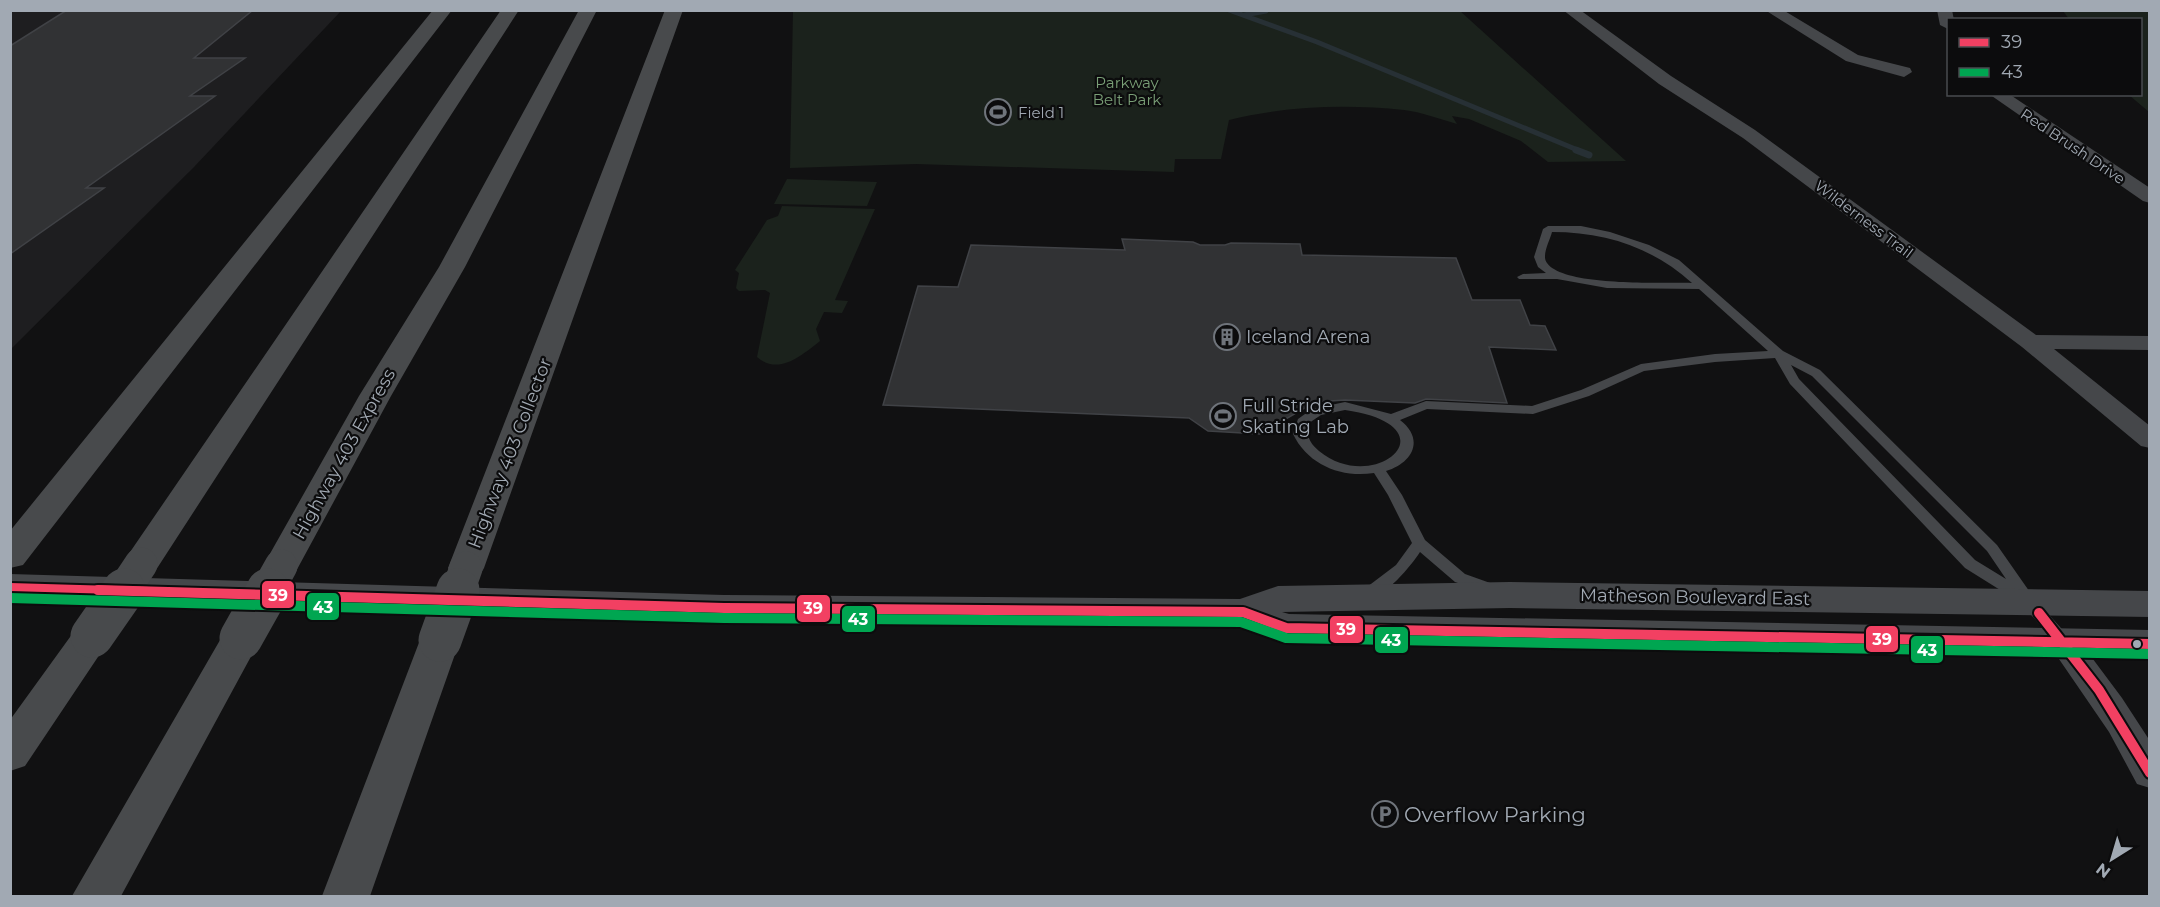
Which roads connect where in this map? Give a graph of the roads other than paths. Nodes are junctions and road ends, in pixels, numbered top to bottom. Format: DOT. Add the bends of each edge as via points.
graph roads {
  1 [pos="443,10"];
  2 [pos="510,10"];
  3 [pos="588,10"];
  4 [pos="674,10"];
  5 [pos="1570,10"];
  6 [pos="1772,10"];
  7 [pos="1904,72"];
  8 [pos="2000,96"];
  9 [pos="2150,196"];
  10 [pos="1557,276"];
  11 [pos="1523,277"];
  12 [pos="1702,286"];
  13 [pos="2030,342"];
  14 [pos="2150,342"];
  15 [pos="1779,354"];
  16 [pos="1391,419"];
  17 [pos="2150,440"];
  18 [pos="1378,468"];
  19 [pos="1419,543"];
  20 [pos="10,556"];
  21 [pos="10,587"];
  22 [pos="1510,595"];
  23 [pos="1364,597"];
  24 [pos="2029,602"];
  25 [pos="2150,604"];
  26 [pos="1243,612"];
  27 [pos="2064,643"];
  28 [pos="2150,644"];
  29 [pos="10,754"];
  30 [pos="2150,774"];
  31 [pos="96,897"];
  32 [pos="346,897"];
  1 -- 20 [label="highway"];
  2 -- 29 [label="highway, bridge"];
  3 -- 31 [label="highway, Highway 403 Express, bridge" via="452,267 375,396"];
  4 -- 32 [label="highway, Highway 403 Collector, bridge"];
  5 -- 13 [label="street, Wilderness Trail" via="1656,75 1749,134"];
  6 -- 7 [label="street" via="1852,58"];
  8 -- 9 [label="street, Red Brush Drive"];
  10 -- 11 [label="lane"];
  10 -- 12 [label="lane" via="1607,285"];
  10 -- 12 [label="lane" via="1542,265 1539,257 1548,230 1581,230 1645,247 1675,262"];
  12 -- 15 [label="lane"];
  13 -- 14 [label="street"];
  13 -- 17 [label="street, Wilderness Trail"];
  15 -- 16 [label="lane" via="1641,368 1585,393 1533,410 1426,405"];
  15 -- 24 [label="lane" via="1794,381 1944,539 1982,573"];
  15 -- 24 [label="lane" via="1816,373 1992,548"];
  16 -- 18 [label="lane" via="1407,438 1407,447 1392,464"];
  16 -- 18 [label="lane" via="1361,408 1329,407 1305,418 1300,427 1299,436 1313,456 1344,468"];
  18 -- 19 [label="lane"];
  19 -- 22 [label="lane" via="1460,578"];
  19 -- 23 [label="lane" via="1401,569"];
  21 -- 26 [label="street, Matheson Boulevard East" via="724,608"];
  22 -- 23 [label="street, Matheson Boulevard East"];
  22 -- 24 [label="street, Matheson Boulevard East"];
  23 -- 26 [label="street, Matheson Boulevard East" via="1278,599"];
  24 -- 25 [label="street, Matheson Boulevard East"];
  24 -- 27 [label="lane"];
  26 -- 27 [label="street, Matheson Boulevard East" via="1286,628"];
  27 -- 28 [label="street, Matheson Boulevard East"];
  27 -- 30 [label="street" via="2097,685"];
}
